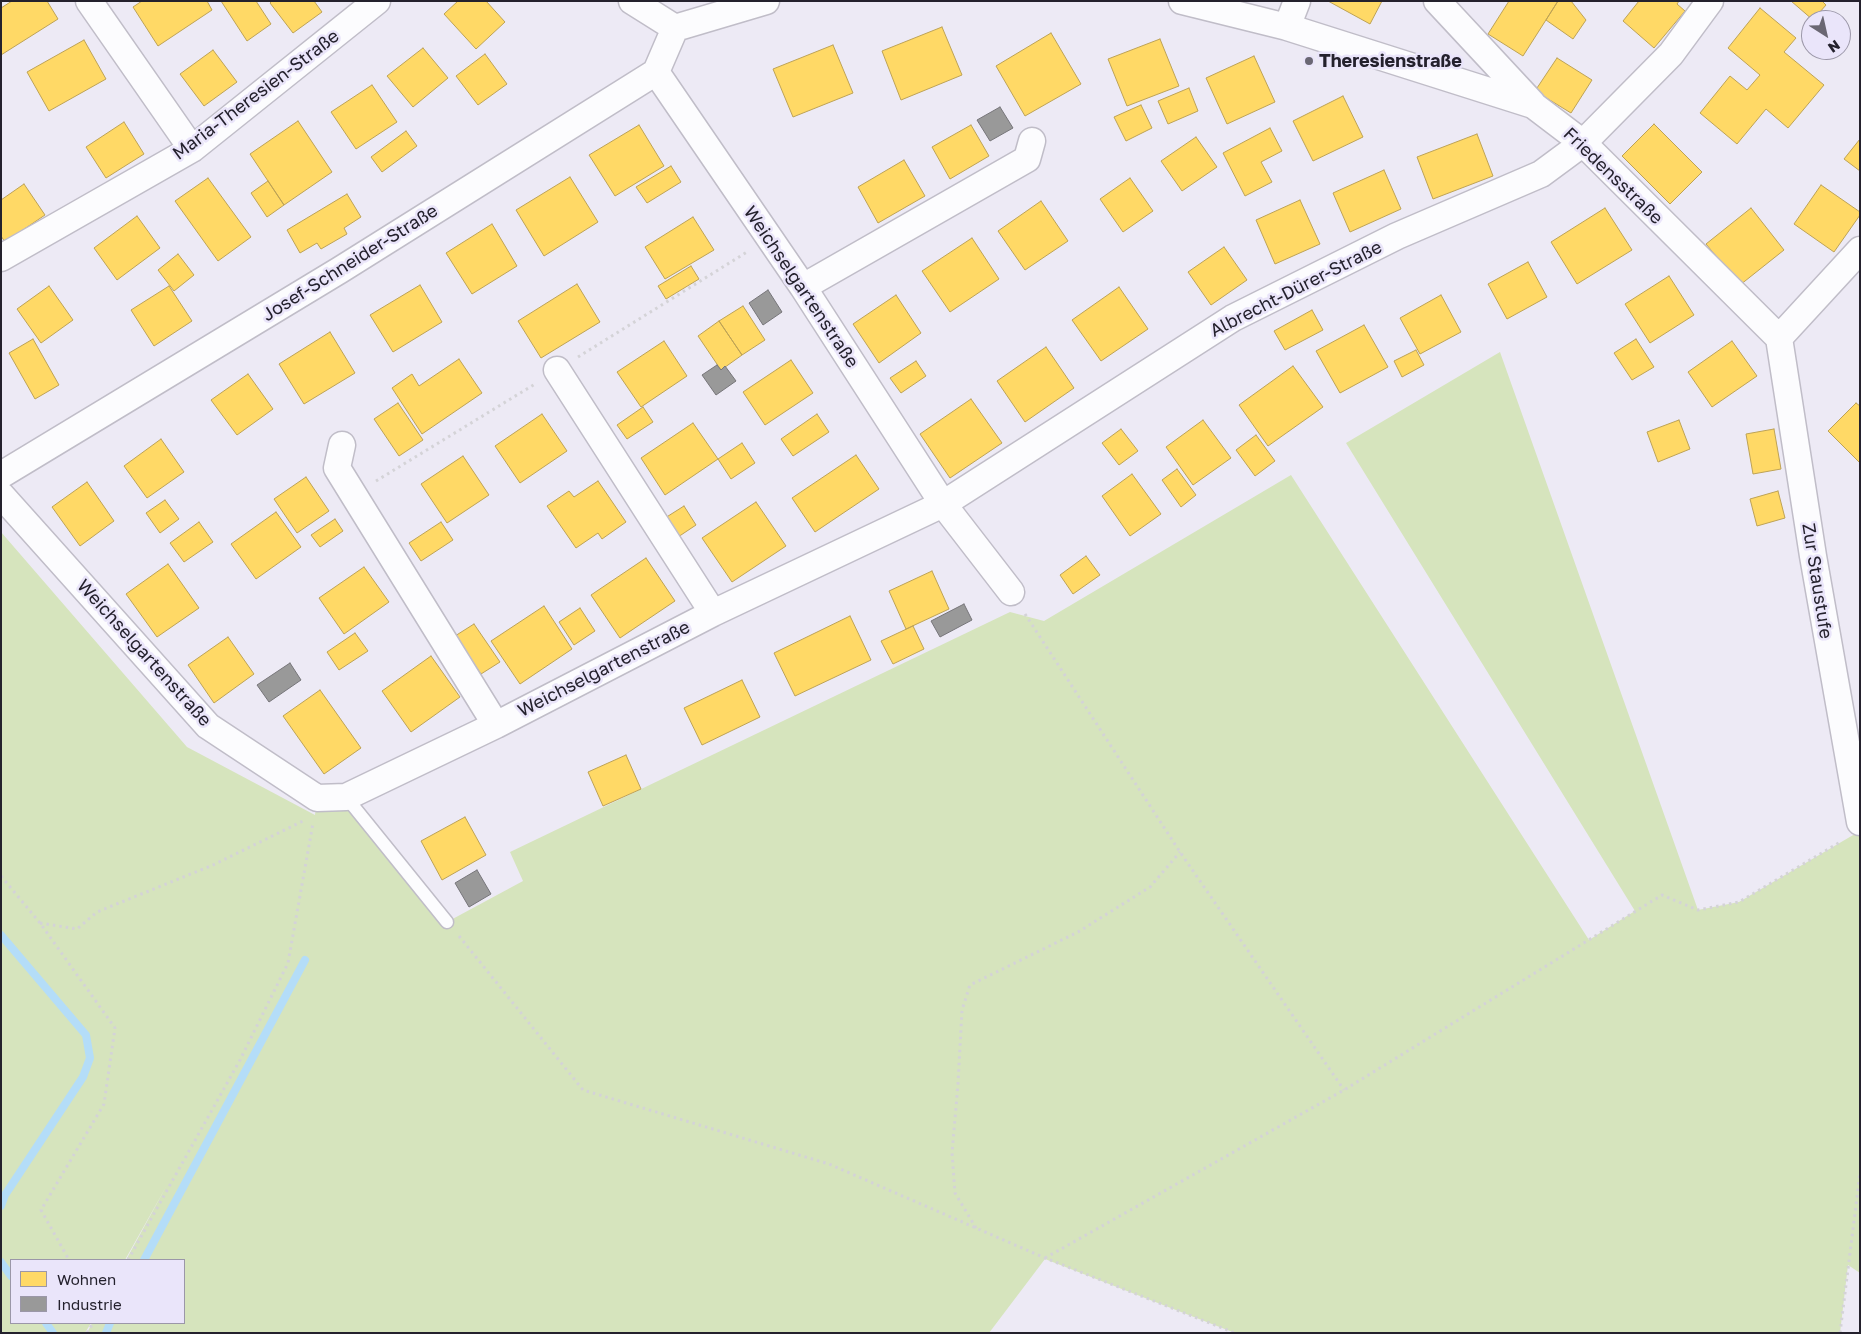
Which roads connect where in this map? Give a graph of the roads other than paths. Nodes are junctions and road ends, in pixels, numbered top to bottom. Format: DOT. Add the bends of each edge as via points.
graph roads {
  1 [pos="89,1"];
  2 [pos="377,1"];
  3 [pos="632,1"];
  4 [pos="766,1"];
  5 [pos="1182,1"];
  6 [pos="1297,1"];
  7 [pos="1437,1"];
  8 [pos="1710,1"];
  9 [pos="1286,27"];
  10 [pos="675,28"];
  11 [pos="656,72"];
  12 [pos="1534,105"];
  13 [pos="1032,141"];
  14 [pos="1583,143"];
  15 [pos="192,149"];
  16 [pos="1860,250"];
  17 [pos="1,258"];
  18 [pos="803,287"];
  19 [pos="1780,338"];
  20 [pos="557,370"];
  21 [pos="342,445"];
  22 [pos="1,475"];
  23 [pos="1,495"];
  24 [pos="943,504"];
  25 [pos="1011,592"];
  26 [pos="712,613"];
  27 [pos="496,725"];
  28 [pos="346,797"];
  29 [pos="1852,831"];
  30 [pos="447,922"];
  1 -- 15 [label="street"];
  2 -- 15 [label="street, Maria-Theresien-Straße"];
  3 -- 10 [label="street"];
  4 -- 10 [label="street"];
  5 -- 9 [label="street, Friedensstraße"];
  6 -- 9 [label="street"];
  7 -- 12 [label="street"];
  8 -- 14 [label="street" via="1671,54"];
  9 -- 12 [label="street, Friedensstraße"];
  10 -- 11 [label="street"];
  11 -- 18 [label="street, Weichselgartenstraße"];
  11 -- 22 [label="street, Josef-Schneider-Straße" via="340,270"];
  12 -- 14 [label="street, Friedensstraße"];
  13 -- 18 [label="street" via="1027,159"];
  14 -- 19 [label="street, Friedensstraße"];
  14 -- 24 [label="street, Albrecht-Dürer-Straße" via="1541,174 1397,236 1233,318"];
  15 -- 17 [label="street, Maria-Theresien-Straße"];
  16 -- 19 [label="street"];
  18 -- 24 [label="street, Weichselgartenstraße"];
  19 -- 29 [label="street, Zur Staustufe"];
  20 -- 26 [label="street, Weichselgartenstraße"];
  21 -- 27 [label="street" via="338,468"];
  23 -- 28 [label="street, Weichselgartenstraße" via="208,726 316,806"];
  24 -- 25 [label="street, Weichselgartenstraße"];
  24 -- 26 [label="street, Weichselgartenstraße"];
  26 -- 27 [label="street, Weichselgartenstraße"];
  27 -- 28 [label="street, Weichselgartenstraße"];
  28 -- 30 [label="lane"];
}
